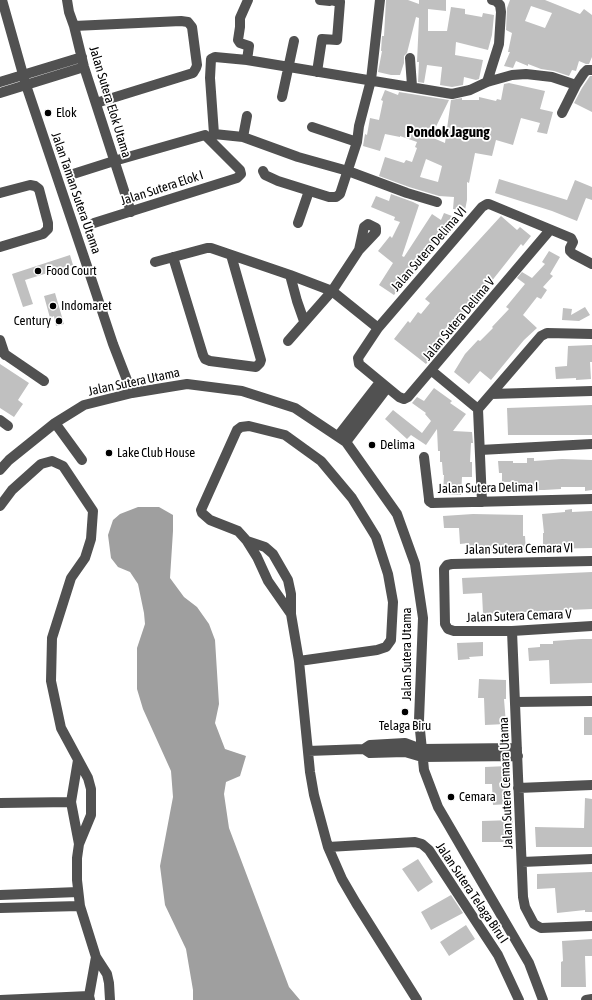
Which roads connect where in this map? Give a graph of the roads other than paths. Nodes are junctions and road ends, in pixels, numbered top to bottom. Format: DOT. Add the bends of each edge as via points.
graph roads {
  1 [pos="2,0"];
  2 [pos="67,0"];
  3 [pos="248,0"];
  4 [pos="320,0"];
  5 [pos="331,0"];
  6 [pos="380,0"];
  7 [pos="492,0"];
  8 [pos="74,26"];
  9 [pos="294,41"];
  10 [pos="410,58"];
  11 [pos="247,60"];
  12 [pos="83,62"];
  13 [pos="289,67"];
  14 [pos="592,70"];
  15 [pos="317,72"];
  16 [pos="23,75"];
  17 [pos="370,80"];
  18 [pos="0,82"];
  19 [pos="487,82"];
  20 [pos="26,85"];
  21 [pos="576,85"];
  22 [pos="412,86"];
  23 [pos="0,93"];
  24 [pos="282,97"];
  25 [pos="96,103"];
  26 [pos="562,113"];
  27 [pos="247,116"];
  28 [pos="312,127"];
  29 [pos="243,137"];
  30 [pos="356,142"];
  31 [pos="114,161"];
  32 [pos="263,171"];
  33 [pos="348,171"];
  34 [pos="70,175"];
  35 [pos="309,191"];
  36 [pos="0,193"];
  37 [pos="437,202"];
  38 [pos="131,212"];
  39 [pos="94,223"];
  40 [pos="298,223"];
  41 [pos="550,230"];
  42 [pos="0,247"];
  43 [pos="359,250"];
  44 [pos="231,255"];
  45 [pos="173,257"];
  46 [pos="155,262"];
  47 [pos="592,264"];
  48 [pos="290,275"];
  49 [pos="332,291"];
  50 [pos="304,322"];
  51 [pos="378,328"];
  52 [pos="592,334"];
  53 [pos="0,340"];
  54 [pos="288,341"];
  55 [pos="3,353"];
  56 [pos="432,371"];
  57 [pos="44,381"];
  58 [pos="384,385"];
  59 [pos="592,391"];
  60 [pos="132,393"];
  61 [pos="491,394"];
  62 [pos="478,408"];
  63 [pos="55,423"];
  64 [pos="342,439"];
  65 [pos="592,444"];
  66 [pos="480,450"];
  67 [pos="424,457"];
  68 [pos="82,460"];
  69 [pos="0,470"];
  70 [pos="592,498"];
  71 [pos="482,502"];
  72 [pos="0,506"];
  73 [pos="247,541"];
  74 [pos="592,561"];
  75 [pos="291,614"];
  76 [pos="592,626"];
  77 [pos="448,629"];
  78 [pos="512,631"];
  79 [pos="299,660"];
  80 [pos="592,700"];
  81 [pos="516,702"];
  82 [pos="308,751"];
  83 [pos="518,752"];
  84 [pos="422,753"];
  85 [pos="78,760"];
  86 [pos="592,785"];
  87 [pos="518,788"];
  88 [pos="71,802"];
  89 [pos="0,803"];
  90 [pos="79,844"];
  91 [pos="328,847"];
  92 [pos="592,859"];
  93 [pos="522,862"];
  94 [pos="78,892"];
  95 [pos="26,894"];
  96 [pos="0,895"];
  97 [pos="80,906"];
  98 [pos="27,907"];
  99 [pos="0,908"];
  100 [pos="592,926"];
  101 [pos="96,957"];
  102 [pos="90,998"];
  103 [pos="592,999"];
  104 [pos="0,1000"];
  105 [pos="110,1000"];
  106 [pos="417,1000"];
  107 [pos="519,1000"];
  108 [pos="543,1000"];
  109 [pos="586,1000"];
  1 -- 16 [label="street, Jalan Taman Sutera Utama"];
  2 -- 8 [label="street, Jalan Sutera Elok Utama"];
  3 -- 11 [label="street" via="240,18 238,40 249,46"];
  4 -- 5 [label="street"];
  5 -- 15 [label="street" via="340,2 337,40 322,39"];
  6 -- 17 [label="street"];
  7 -- 19 [label="street" via="500,5 501,12 499,44"];
  8 -- 12 [label="street, Jalan Sutera Elok Utama"];
  8 -- 25 [label="street" via="181,21 188,22 192,27 197,65 195,71"];
  9 -- 13 [label="street"];
  10 -- 22 [label="street"];
  11 -- 13 [label="street"];
  11 -- 29 [label="street" via="215,57 211,59 210,78 214,134"];
  12 -- 16 [label="street"];
  12 -- 20 [label="street"];
  12 -- 25 [label="street, Jalan Sutera Elok Utama"];
  13 -- 15 [label="street"];
  13 -- 24 [label="street"];
  14 -- 21 [label="street" via="587,70"];
  15 -- 17 [label="street"];
  16 -- 18 [label="street"];
  16 -- 20 [label="street, Jalan Taman Sutera Utama"];
  17 -- 22 [label="street"];
  17 -- 30 [label="street"];
  19 -- 21 [label="street" via="526,74 552,77"];
  19 -- 22 [label="street" via="470,90 452,94"];
  20 -- 23 [label="street"];
  20 -- 60 [label="street, Jalan Taman Sutera Utama" via="113,344"];
  21 -- 26 [label="street"];
  25 -- 31 [label="street, Jalan Sutera Elok Utama"];
  27 -- 29 [label="street"];
  28 -- 30 [label="street"];
  29 -- 33 [label="street" via="298,157"];
  30 -- 33 [label="street"];
  31 -- 34 [label="street"];
  31 -- 38 [label="street, Jalan Sutera Elok Utama"];
  31 -- 38 [label="street, Jalan Sutera Elok I" via="205,135 240,170 237,178"];
  32 -- 35 [label="street" via="265,175 278,181"];
  33 -- 35 [label="street" via="340,194 336,197"];
  33 -- 37 [label="street"];
  35 -- 40 [label="street"];
  36 -- 42 [label="street" via="35,186 39,189 48,223 48,229 43,234"];
  38 -- 39 [label="street, Jalan Sutera Elok I"];
  41 -- 47 [label="street, Jalan Sutera Delima VI" via="571,238 573,242 570,251"];
  41 -- 51 [label="street, Jalan Sutera Delima VI" via="487,204"];
  41 -- 56 [label="street, Jalan Sutera Delima V"];
  43 -- 49 [label="street"];
  44 -- 45 [label="street" via="206,248"];
  44 -- 45 [label="street" via="261,360 256,367 205,359"];
  44 -- 48 [label="street"];
  45 -- 46 [label="street"];
  48 -- 49 [label="street"];
  48 -- 50 [label="street"];
  49 -- 50 [label="street"];
  49 -- 51 [label="street"];
  50 -- 54 [label="street"];
  51 -- 58 [label="street, Jalan Sutera Delima VI" via="358,358 358,362"];
  52 -- 61 [label="street" via="547,333 541,336"];
  53 -- 55 [label="street"];
  55 -- 57 [label="street"];
  56 -- 58 [label="street, Jalan Sutera Delima V" via="408,397 399,397"];
  56 -- 62 [label="street"];
  58 -- 64 [label="street"];
  59 -- 61 [label="street"];
  60 -- 63 [label="street, Jalan Sutera Utama" via="84,406"];
  60 -- 64 [label="street, Jalan Sutera Utama" via="187,384 242,391 295,408"];
  61 -- 62 [label="street"];
  62 -- 66 [label="street"];
  63 -- 68 [label="street"];
  63 -- 69 [label="street, Jalan Sutera Utama"];
  64 -- 84 [label="street, Jalan Sutera Utama" via="397,514 415,564 423,618 419,720"];
  65 -- 66 [label="street"];
  66 -- 71 [label="street"];
  67 -- 71 [label="street, Jalan Sutera Delima I" via="429,501"];
  70 -- 71 [label="street, Jalan Sutera Delima I"];
  72 -- 85 [label="street" via="12,490 41,464 52,461 63,466 93,511 91,539 84,558 71,578 52,638 51,682 61,728"];
  73 -- 75 [label="street" via="268,581"];
  73 -- 75 [label="street" via="265,547 274,554 288,580"];
  73 -- 79 [label="street" via="238,531 210,520 201,510 237,430 249,426 285,435 321,461 352,498 376,537 388,574 393,602 391,640 386,647 377,650"];
  74 -- 77 [label="street, Jalan Sutera Cemara VI" via="447,565 444,569 445,624"];
  75 -- 79 [label="street"];
  76 -- 78 [label="street, Jalan Sutera Cemara V"];
  77 -- 78 [label="street, Jalan Sutera Cemara V" via="454,632"];
  78 -- 81 [label="street, Jalan Sutera Cemara Utama"];
  79 -- 82 [label="street"];
  80 -- 81 [label="street"];
  81 -- 83 [label="street, Jalan Sutera Cemara Utama"];
  82 -- 84 [label="street" via="364,749 370,745 405,747"];
  82 -- 91 [label="street" via="314,795"];
  83 -- 84 [label="street"];
  83 -- 87 [label="street, Jalan Sutera Cemara Utama"];
  84 -- 108 [label="street, Jalan Sutera Utama" via="424,770 438,807 529,964"];
  85 -- 88 [label="street"];
  85 -- 90 [label="street" via="88,778 92,800 91,815"];
  86 -- 87 [label="street"];
  87 -- 93 [label="street, Jalan Sutera Cemara Utama"];
  88 -- 89 [label="street"];
  88 -- 90 [label="street"];
  90 -- 94 [label="street" via="76,871"];
  91 -- 106 [label="street" via="342,879"];
  91 -- 107 [label="street, Jalan Sutera Telaga Biru I" via="415,842 422,844 429,850 498,955"];
  92 -- 93 [label="street"];
  93 -- 100 [label="street, Jalan Sutera Cemara Utama" via="522,897 534,924 541,928"];
  94 -- 95 [label="street"];
  94 -- 97 [label="street"];
  95 -- 96 [label="street"];
  95 -- 98 [label="street"];
  97 -- 98 [label="street"];
  97 -- 101 [label="street"];
  98 -- 99 [label="street"];
  101 -- 102 [label="street"];
  101 -- 105 [label="street" via="109,983"];
  102 -- 104 [label="street"];
  103 -- 109 [label="street"];
}
